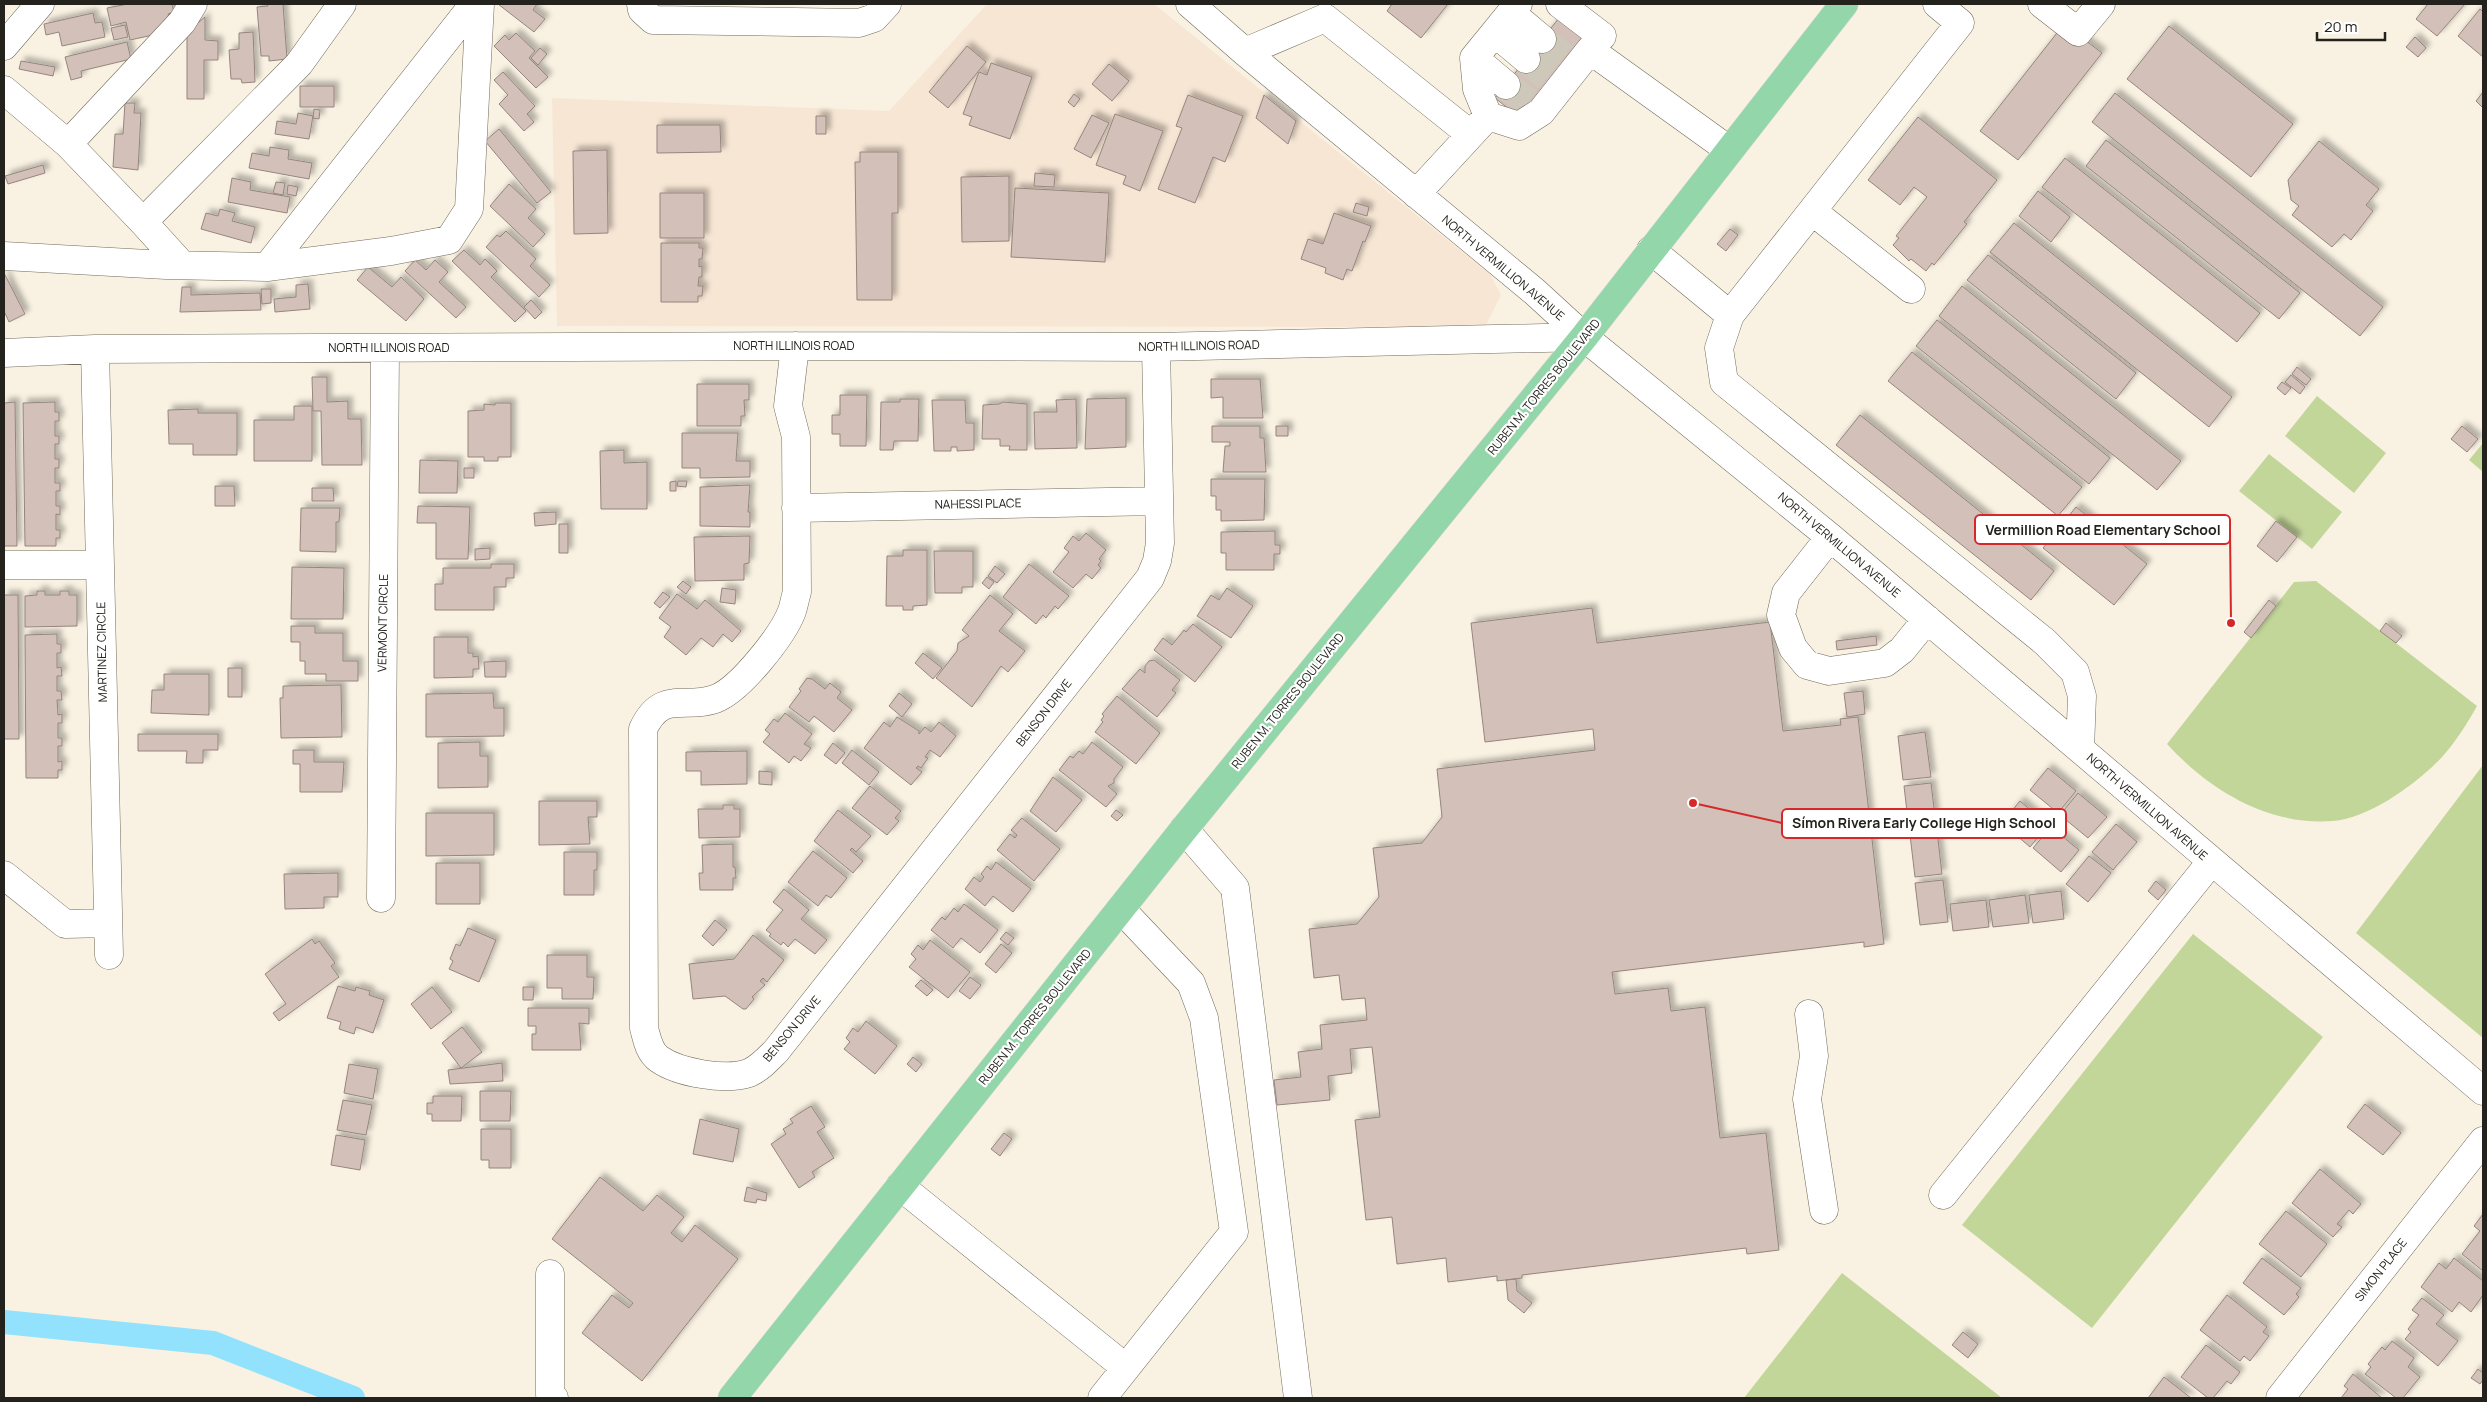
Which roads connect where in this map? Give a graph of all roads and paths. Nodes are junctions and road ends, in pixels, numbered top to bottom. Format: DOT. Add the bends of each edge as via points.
graph roads {
  1 [pos="40,4"];
  2 [pos="193,4"];
  3 [pos="342,4"];
  4 [pos="474,4"];
  5 [pos="480,4"];
  6 [pos="641,4"];
  7 [pos="887,4"];
  8 [pos="1190,4"];
  9 [pos="1560,4"];
  10 [pos="1844,4"];
  11 [pos="1936,4"];
  12 [pos="2042,4"];
  13 [pos="2101,4"];
  14 [pos="1508,16"];
  15 [pos="4,46"];
  16 [pos="1534,49"];
  17 [pos="1245,52"];
  18 [pos="1474,58"];
  19 [pos="1569,69"];
  20 [pos="1506,85"];
  21 [pos="4,90"];
  22 [pos="1479,125"];
  23 [pos="68,144"];
  24 [pos="1729,150"];
  25 [pos="1416,194"];
  26 [pos="1812,211"];
  27 [pos="143,222"];
  28 [pos="1651,250"];
  29 [pos="4,256"];
  30 [pos="182,265"];
  31 [pos="267,267"];
  32 [pos="1911,289"];
  33 [pos="1730,315"];
  34 [pos="1584,337"];
  35 [pos="794,346"];
  36 [pos="1156,347"];
  37 [pos="385,348"];
  38 [pos="96,349"];
  39 [pos="4,353"];
  40 [pos="1159,501"];
  41 [pos="796,508"];
  42 [pos="1830,537"];
  43 [pos="4,565"];
  44 [pos="100,565"];
  45 [pos="1927,619"];
  46 [pos="2080,749"];
  47 [pos="1184,829"];
  48 [pos="2211,862"];
  49 [pos="4,875"];
  50 [pos="381,898"];
  51 [pos="1121,909"];
  52 [pos="108,923"];
  53 [pos="109,954"];
  54 [pos="1808,1014"];
  55 [pos="2483,1091"];
  56 [pos="2483,1141"];
  57 [pos="900,1186"];
  58 [pos="1943,1195"];
  59 [pos="1824,1210"];
  60 [pos="550,1274"];
  61 [pos="1126,1368"];
  62 [pos="554,1398"];
  63 [pos="732,1398"];
  64 [pos="1102,1398"];
  65 [pos="1298,1398"];
  66 [pos="2280,1398"];
  1 -- 15 [label="street"];
  2 -- 23 [label="street" via="182,22"];
  3 -- 27 [label="street" via="299,64"];
  4 -- 31 [label="street"];
  5 -- 31 [label="street" via="469,209 449,240 391,252"];
  6 -- 7 [label="street" via="642,10 653,20 859,23 874,18"];
  8 -- 17 [label="street, NORTH VERMILLION AVENUE"];
  9 -- 19 [label="street" via="1602,36"];
  10 -- 24 [label="main road, RUBEN M. TORRES BOULEVARD"];
  11 -- 26 [label="street" via="1960,23"];
  12 -- 13 [label="street" via="2078,32"];
  14 -- 16 [label="street"];
  14 -- 18 [label="street"];
  17 -- 22 [label="street" via="1325,18"];
  17 -- 25 [label="street, NORTH VERMILLION AVENUE"];
  18 -- 20 [label="street"];
  18 -- 22 [label="street"];
  19 -- 22 [label="street" via="1519,126"];
  19 -- 24 [label="street"];
  21 -- 23 [label="street"];
  22 -- 25 [label="street"];
  23 -- 27 [label="street"];
  24 -- 28 [label="main road, RUBEN M. TORRES BOULEVARD"];
  25 -- 34 [label="street, NORTH VERMILLION AVENUE"];
  26 -- 32 [label="street"];
  26 -- 33 [label="street"];
  27 -- 30 [label="street"];
  28 -- 33 [label="street"];
  28 -- 34 [label="main road, RUBEN M. TORRES BOULEVARD"];
  29 -- 30 [label="street"];
  30 -- 31 [label="street"];
  33 -- 46 [label="street" via="1719,348 1724,382 2045,642 2075,672 2082,696"];
  34 -- 36 [label="street, NORTH ILLINOIS ROAD"];
  34 -- 42 [label="street, NORTH VERMILLION AVENUE"];
  34 -- 47 [label="main road, RUBEN M. TORRES BOULEVARD"];
  35 -- 36 [label="street, NORTH ILLINOIS ROAD"];
  35 -- 37 [label="street, NORTH ILLINOIS ROAD"];
  35 -- 41 [label="street, BENSON DRIVE" via="788,406 796,437"];
  36 -- 40 [label="street, BENSON DRIVE"];
  37 -- 38 [label="street, NORTH ILLINOIS ROAD"];
  37 -- 50 [label="street, VERMONT CIRCLE"];
  38 -- 39 [label="street, NORTH ILLINOIS ROAD"];
  38 -- 44 [label="street, MARTINEZ CIRCLE"];
  40 -- 41 [label="street, NAHESSI PLACE"];
  40 -- 41 [label="street, BENSON DRIVE" via="1160,543 1150,578 776,1051 759,1068 748,1073 730,1076 692,1072 659,1058 649,1045 644,1028 643,729 650,715 663,706 715,699 730,690 774,642 792,612 797,592"];
  42 -- 45 [label="street, NORTH VERMILLION AVENUE"];
  42 -- 45 [label="street" via="1786,593 1781,615 1792,648 1807,665 1829,671 1886,663 1902,650"];
  43 -- 44 [label="street"];
  44 -- 52 [label="street, MARTINEZ CIRCLE"];
  45 -- 46 [label="street, NORTH VERMILLION AVENUE"];
  46 -- 48 [label="street, NORTH VERMILLION AVENUE"];
  47 -- 51 [label="main road, RUBEN M. TORRES BOULEVARD"];
  47 -- 65 [label="street" via="1236,888"];
  48 -- 55 [label="street, NORTH VERMILLION AVENUE"];
  48 -- 58 [label="street"];
  49 -- 52 [label="street" via="64,924"];
  51 -- 57 [label="main road, RUBEN M. TORRES BOULEVARD"];
  51 -- 61 [label="street" via="1191,983 1204,1018 1234,1232"];
  52 -- 53 [label="street, MARTINEZ CIRCLE"];
  54 -- 59 [label="street" via="1814,1056 1807,1099"];
  56 -- 66 [label="street, SIMON PLACE"];
  57 -- 61 [label="street"];
  57 -- 63 [label="main road, RUBEN M. TORRES BOULEVARD"];
  60 -- 62 [label="street" via="550,1395"];
  61 -- 64 [label="street"];
}
